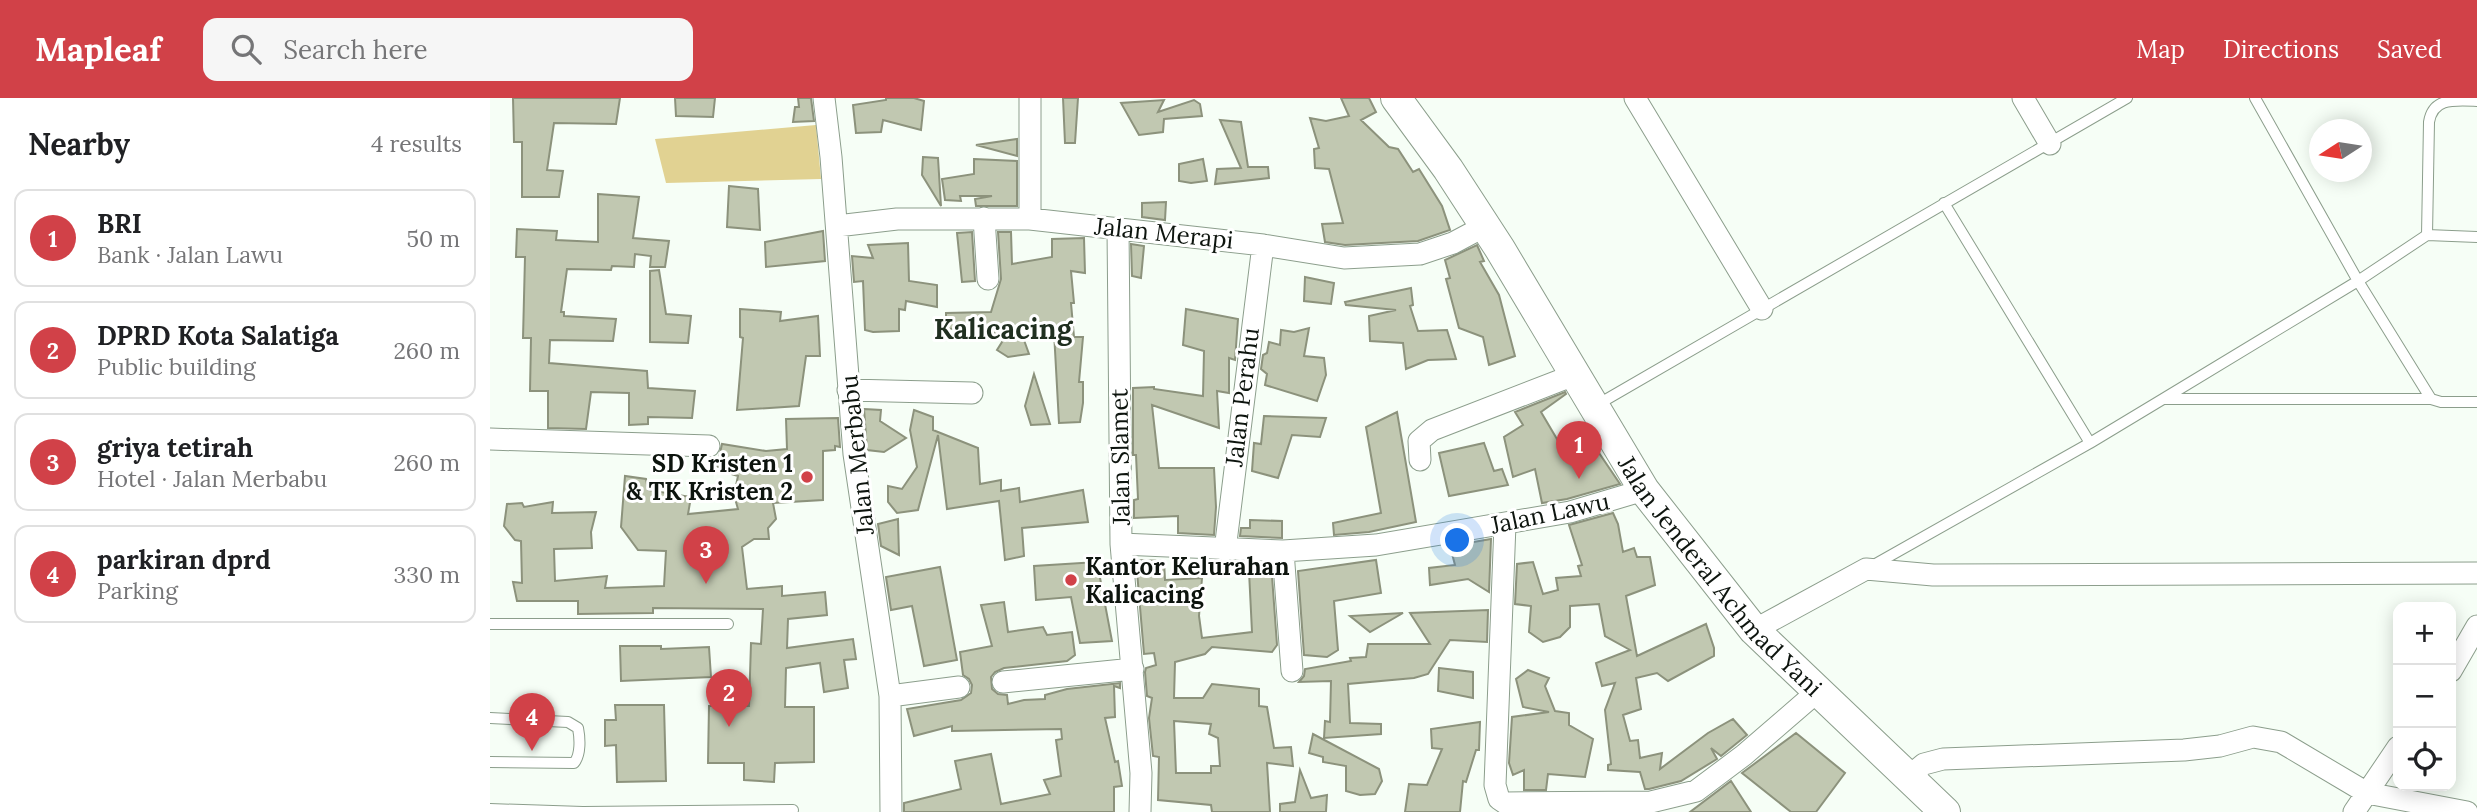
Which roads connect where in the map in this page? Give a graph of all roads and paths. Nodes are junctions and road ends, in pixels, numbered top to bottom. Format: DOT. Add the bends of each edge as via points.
graph roads {
  1 [pos="824,98"];
  2 [pos="1031,98"];
  3 [pos="1396,98"];
  4 [pos="1635,98"];
  5 [pos="2023,98"];
  6 [pos="2127,98"];
  7 [pos="2255,98"];
  8 [pos="2477,101"];
  9 [pos="2050,144"];
  10 [pos="1944,203"];
  11 [pos="984,218"];
  12 [pos="1030,219"];
  13 [pos="837,226"];
  14 [pos="1485,226"];
  15 [pos="1118,228"];
  16 [pos="2427,235"];
  17 [pos="2477,237"];
  18 [pos="1263,244"];
  19 [pos="988,279"];
  20 [pos="2358,281"];
  21 [pos="1762,309"];
  22 [pos="1574,374"];
  23 [pos="848,390"];
  24 [pos="972,393"];
  25 [pos="2163,399"];
  26 [pos="2431,399"];
  27 [pos="2477,402"];
  28 [pos="1593,407"];
  29 [pos="490,439"];
  30 [pos="2090,443"];
  31 [pos="709,446"];
  32 [pos="1420,460"];
  33 [pos="1644,490"];
  34 [pos="1504,524"];
  35 [pos="1121,544"];
  36 [pos="1224,550"];
  37 [pos="1283,551"];
  38 [pos="1866,569"];
  39 [pos="2477,572"];
  40 [pos="490,624"];
  41 [pos="729,624"];
  42 [pos="2476,628"];
  43 [pos="1754,630"];
  44 [pos="2454,665"];
  45 [pos="1133,668"];
  46 [pos="1292,671"];
  47 [pos="1003,682"];
  48 [pos="959,687"];
  49 [pos="1818,691"];
  50 [pos="890,696"];
  51 [pos="490,718"];
  52 [pos="2393,754"];
  53 [pos="490,762"];
  54 [pos="1908,776"];
  55 [pos="2367,793"];
  56 [pos="490,809"];
  57 [pos="793,810"];
  58 [pos="583,812"];
  59 [pos="891,812"];
  60 [pos="1140,812"];
  61 [pos="1945,812"];
  62 [pos="2354,812"];
  63 [pos="2467,812"];
  1 -- 13 [label="street, Jalan Merbabu"];
  2 -- 12 [label="street"];
  3 -- 14 [label="main road, Jalan Jenderal Achmad Yani"];
  4 -- 21 [label="street"];
  5 -- 9 [label="street"];
  6 -- 9 [label="lane"];
  7 -- 20 [label="lane"];
  8 -- 16 [label="lane" via="2444,99 2431,107"];
  9 -- 10 [label="lane"];
  10 -- 21 [label="lane"];
  10 -- 30 [label="lane"];
  11 -- 12 [label="street, Jalan Merapi"];
  11 -- 13 [label="street, Jalan Merapi" via="897,219"];
  11 -- 19 [label="street"];
  12 -- 15 [label="street, Jalan Merapi"];
  13 -- 23 [label="street, Jalan Merbabu"];
  14 -- 18 [label="street, Jalan Merapi" via="1420,254 1371,258"];
  14 -- 22 [label="main road, Jalan Jenderal Achmad Yani"];
  15 -- 18 [label="street, Jalan Merapi"];
  15 -- 35 [label="street, Jalan Slamet"];
  16 -- 17 [label="lane"];
  16 -- 20 [label="lane"];
  18 -- 36 [label="street, Jalan Perahu"];
  20 -- 25 [label="lane"];
  20 -- 26 [label="lane"];
  21 -- 28 [label="lane"];
  22 -- 28 [label="main road, Jalan Jenderal Achmad Yani"];
  22 -- 32 [label="street" via="1432,430 1419,440"];
  23 -- 24 [label="street"];
  23 -- 50 [label="street, Jalan Merbabu"];
  25 -- 26 [label="lane"];
  25 -- 30 [label="lane"];
  26 -- 27 [label="lane"];
  28 -- 33 [label="main road, Jalan Jenderal Achmad Yani"];
  29 -- 31 [label="street"];
  30 -- 38 [label="lane"];
  33 -- 34 [label="street, Jalan Lawu" via="1570,512"];
  33 -- 43 [label="main road, Jalan Jenderal Achmad Yani"];
  34 -- 37 [label="street, Jalan Lawu" via="1376,545"];
  34 -- 49 [label="street" via="1494,785 1505,803 1651,802 1696,791"];
  35 -- 36 [label="street, Jalan Lawu"];
  35 -- 45 [label="street, Jalan Slamet"];
  36 -- 37 [label="street, Jalan Lawu"];
  37 -- 46 [label="street"];
  38 -- 39 [label="street" via="1933,575"];
  38 -- 43 [label="street"];
  40 -- 41 [label="lane"];
  42 -- 44 [label="street"];
  43 -- 49 [label="main road, Jalan Jenderal Achmad Yani"];
  45 -- 47 [label="street"];
  45 -- 60 [label="street, Jalan Slamet"];
  48 -- 50 [label="street"];
  49 -- 54 [label="main road, Jalan Jenderal Achmad Yani"];
  50 -- 59 [label="street, Jalan Merbabu"];
  51 -- 53 [label="lane" via="568,722 579,733 574,763"];
  52 -- 55 [label="street"];
  54 -- 55 [label="street" via="1924,764 1944,759 2183,750 2253,737 2281,742"];
  54 -- 61 [label="main road, Jalan Jenderal Achmad Yani"];
  55 -- 62 [label="street"];
  55 -- 63 [label="street"];
  56 -- 58 [label="lane"];
  57 -- 58 [label="lane"];
}
